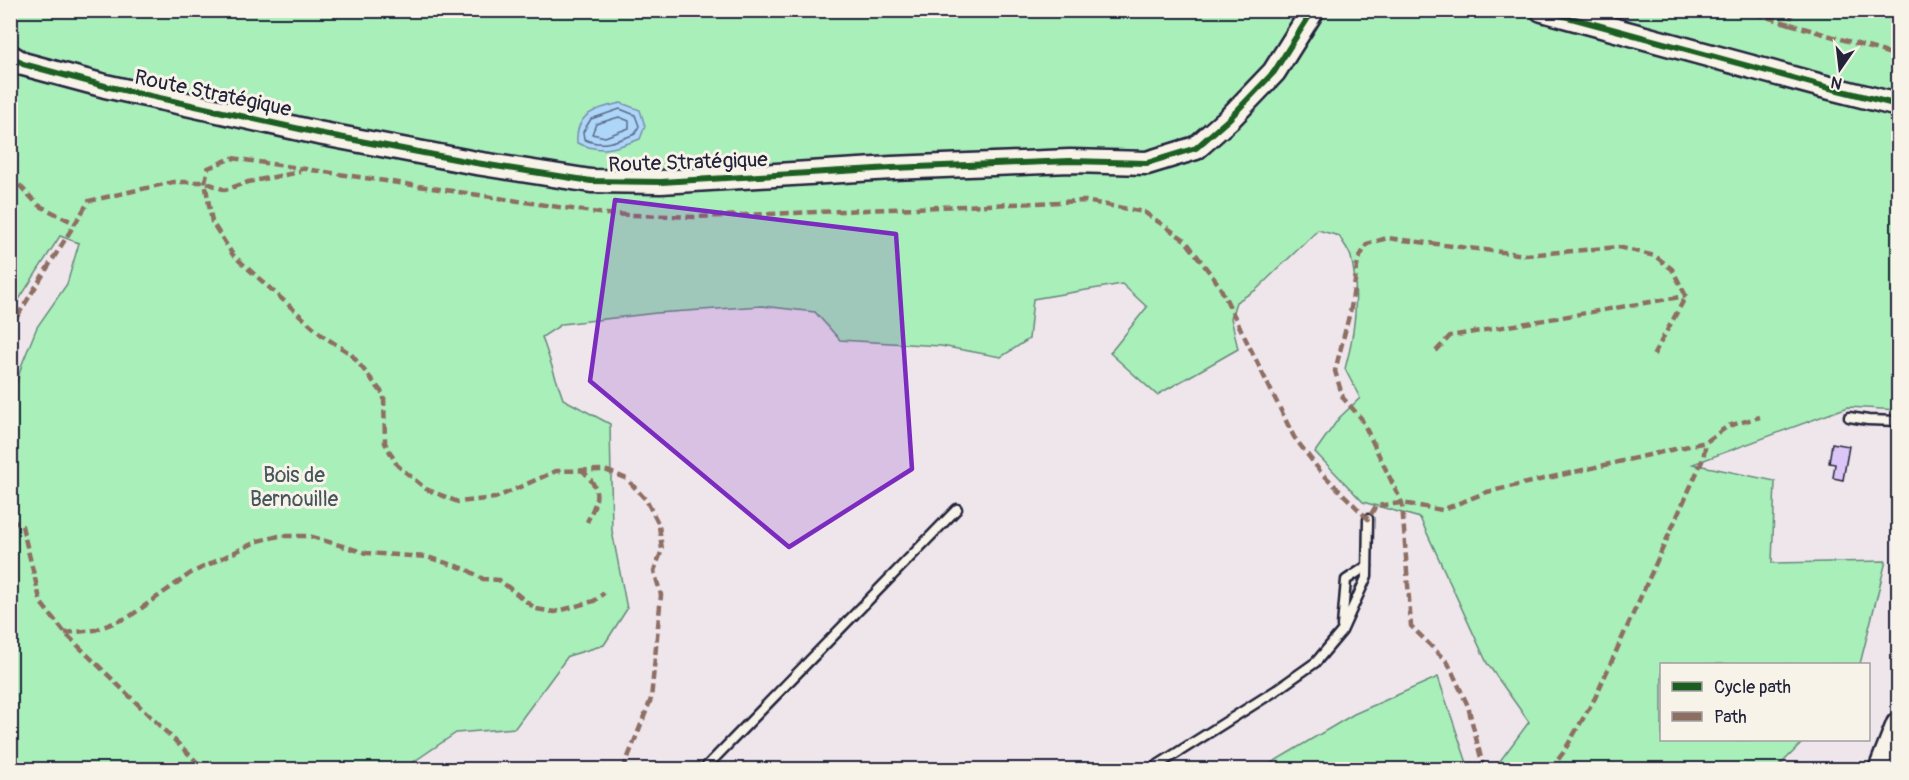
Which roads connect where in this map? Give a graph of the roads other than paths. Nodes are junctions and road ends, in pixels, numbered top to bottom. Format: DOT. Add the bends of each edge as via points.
graph roads {
  1 [pos="1312,10"];
  2 [pos="1542,10"];
  3 [pos="10,56"];
  4 [pos="1899,105"];
  5 [pos="1849,417"];
  6 [pos="1899,421"];
  7 [pos="957,509"];
  8 [pos="1368,519"];
  9 [pos="1367,566"];
  10 [pos="1342,631"];
  11 [pos="1899,724"];
  12 [pos="703,770"];
  13 [pos="1150,770"];
  14 [pos="1880,770"];
  1 -- 3 [label="street, Route Stratégique" via="1274,72 1230,118 1196,148 1148,163 1047,162 661,182 591,181 318,134 105,86 23,64"];
  2 -- 4 [label="street"];
  5 -- 6 [label="lane"];
  7 -- 12 [label="lane"];
  8 -- 9 [label="lane"];
  9 -- 10 [label="lane" via="1367,576"];
  9 -- 10 [label="lane" via="1346,580"];
  10 -- 13 [label="lane" via="1316,662"];
  11 -- 14 [label="street"];
}
